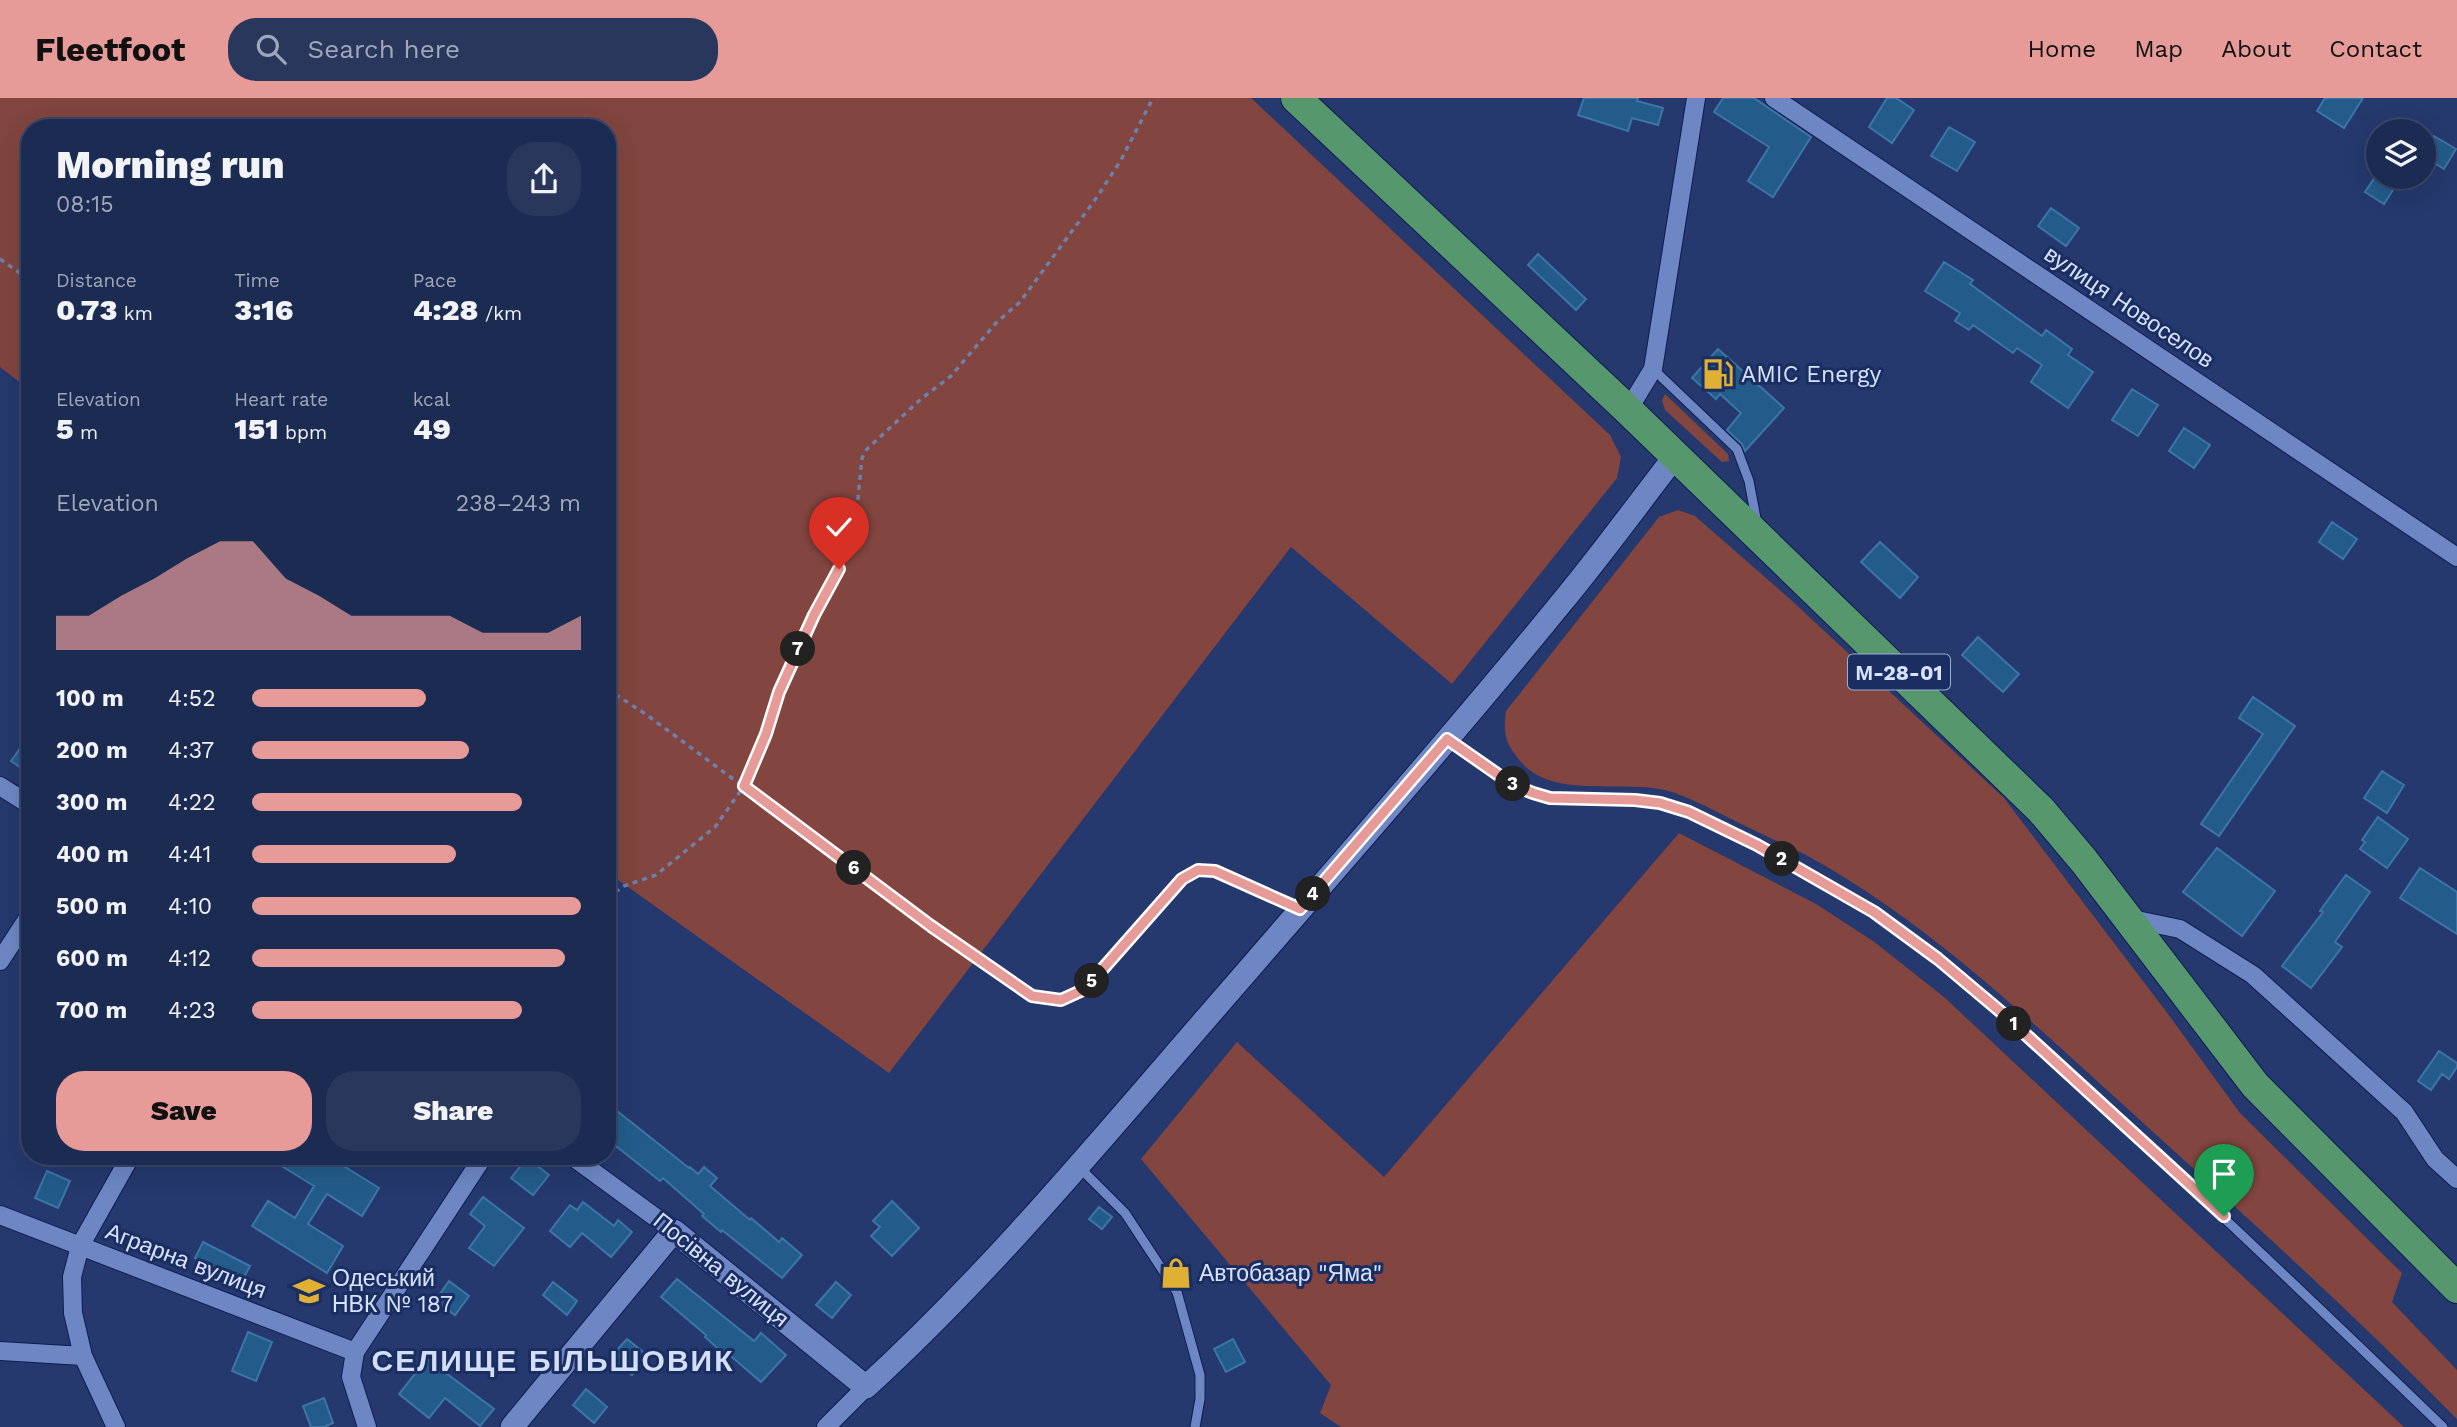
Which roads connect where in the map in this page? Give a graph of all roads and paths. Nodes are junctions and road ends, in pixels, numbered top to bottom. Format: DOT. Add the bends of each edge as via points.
graph roads {
  1 [pos="1153,98"];
  2 [pos="1296,98"];
  3 [pos="1696,98"];
  4 [pos="1774,98"];
  5 [pos="0,259"];
  6 [pos="21,274"];
  7 [pos="1653,369"];
  8 [pos="1629,410"];
  9 [pos="1676,455"];
  10 [pos="1760,536"];
  11 [pos="2457,557"];
  12 [pos="616,695"];
  13 [pos="1447,739"];
  14 [pos="0,786"];
  15 [pos="744,786"];
  16 [pos="21,799"];
  17 [pos="616,892"];
  18 [pos="1300,909"];
  19 [pos="2127,918"];
  20 [pos="21,929"];
  21 [pos="0,961"];
  22 [pos="126,1165"];
  23 [pos="478,1165"];
  24 [pos="584,1165"];
  25 [pos="1078,1165"];
  26 [pos="2457,1179"];
  27 [pos="0,1215"];
  28 [pos="674,1231"];
  29 [pos="80,1246"];
  30 [pos="2457,1288"];
  31 [pos="0,1351"];
  32 [pos="355,1352"];
  33 [pos="83,1356"];
  34 [pos="866,1387"];
  35 [pos="116,1427"];
  36 [pos="367,1427"];
  37 [pos="512,1427"];
  38 [pos="826,1427"];
  39 [pos="1195,1427"];
  40 [pos="2444,1427"];
  1 -- 15 [label="path" via="1097,197 1020,302 951,376 867,449 839,569 779,692"];
  2 -- 8 [label="highway, М-28-01"];
  3 -- 7 [label="street"];
  4 -- 11 [label="street, вулиця Новоселов"];
  5 -- 6 [label="path"];
  7 -- 8 [label="street"];
  7 -- 10 [label="lane" via="1737,449"];
  8 -- 9 [label="highway, М-28-01"];
  9 -- 10 [label="highway, М-28-01"];
  9 -- 13 [label="street" via="1564,600"];
  10 -- 19 [label="highway, М-28-01" via="2041,810"];
  12 -- 15 [label="path"];
  13 -- 18 [label="street"];
  13 -- 40 [label="lane" via="1513,785 1533,793 1550,798 1660,803 1689,812 1874,912 2001,1012 2224,1216"];
  14 -- 16 [label="street"];
  15 -- 17 [label="path" via="715,827 656,875"];
  15 -- 18 [label="path" via="1032,996 1061,1000 1085,989 1182,879 1198,870 1215,871"];
  18 -- 25 [label="street"];
  19 -- 26 [label="street" via="2180,929 2253,975 2404,1112 2435,1159"];
  19 -- 30 [label="highway, М-28-01" via="2255,1085"];
  20 -- 21 [label="street"];
  22 -- 29 [label="street"];
  23 -- 32 [label="street"];
  24 -- 28 [label="street, Посівна вулиця"];
  25 -- 34 [label="street" via="1004,1249"];
  25 -- 39 [label="lane" via="1125,1213 1177,1292 1200,1375"];
  27 -- 29 [label="street, Аграрна вулиця"];
  28 -- 34 [label="street, Посівна вулиця"];
  28 -- 37 [label="street"];
  29 -- 32 [label="street, Аграрна вулиця"];
  29 -- 33 [label="street" via="72,1277 73,1313"];
  31 -- 33 [label="street"];
  32 -- 36 [label="street" via="351,1377"];
  33 -- 35 [label="street"];
  34 -- 38 [label="street"];
}
